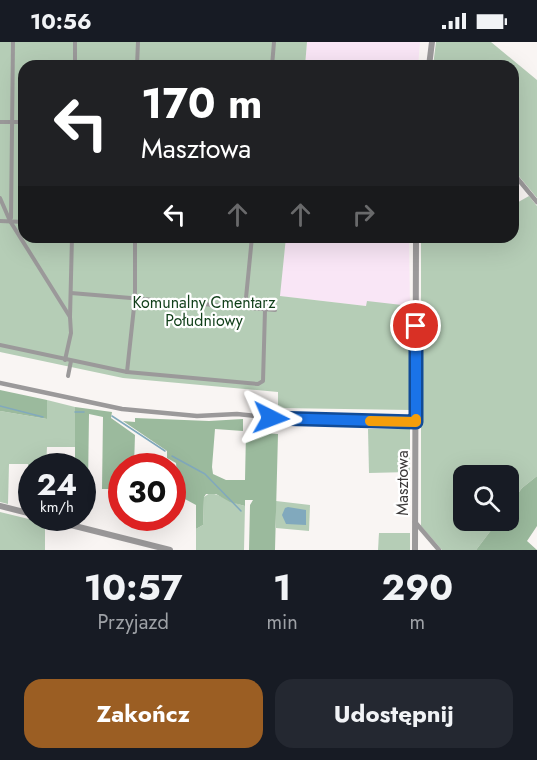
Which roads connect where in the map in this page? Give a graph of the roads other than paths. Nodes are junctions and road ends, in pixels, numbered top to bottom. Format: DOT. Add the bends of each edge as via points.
graph roads {
  1 [pos="13,42"];
  2 [pos="75,42"];
  3 [pos="138,42"];
  4 [pos="274,42"];
  5 [pos="432,42"];
  6 [pos="75,60"];
  7 [pos="138,60"];
  8 [pos="272,60"];
  9 [pos="430,60"];
  10 [pos="0,122"];
  11 [pos="12,122"];
  12 [pos="18,122"];
  13 [pos="519,180"];
  14 [pos="0,198"];
  15 [pos="537,202"];
  16 [pos="0,221"];
  17 [pos="10,221"];
  18 [pos="18,222"];
  19 [pos="18,234"];
  20 [pos="24,243"];
  21 [pos="72,243"];
  22 [pos="135,243"];
  23 [pos="251,243"];
  24 [pos="416,243"];
  25 [pos="71,292"];
  26 [pos="135,298"];
  27 [pos="245,308"];
  28 [pos="265,310"];
  29 [pos="275,310"];
  30 [pos="70,317"];
  31 [pos="0,345"];
  32 [pos="65,360"];
  33 [pos="71,361"];
  34 [pos="127,372"];
  35 [pos="68,376"];
  36 [pos="0,383"];
  37 [pos="416,422"];
  38 [pos="0,506"];
  39 [pos="18,510"];
  40 [pos="415,522"];
  41 [pos="95,531"];
  42 [pos="170,550"];
  43 [pos="415,550"];
  44 [pos="439,550"];
  1 -- 11 [label="street"];
  2 -- 6 [label="street"];
  3 -- 7 [label="street"];
  4 -- 8 [label="street"];
  5 -- 9 [label="street"];
  10 -- 11 [label="street"];
  11 -- 12 [label="street"];
  11 -- 17 [label="street"];
  13 -- 15 [label="street"];
  14 -- 17 [label="street"];
  16 -- 17 [label="street"];
  17 -- 18 [label="street"];
  17 -- 19 [label="street"];
  20 -- 30 [label="street"];
  21 -- 25 [label="street"];
  22 -- 26 [label="street"];
  23 -- 27 [label="street"];
  24 -- 37 [label="street, Masztowa"];
  25 -- 26 [label="street"];
  25 -- 30 [label="street"];
  26 -- 27 [label="street"];
  26 -- 34 [label="street"];
  27 -- 28 [label="street"];
  28 -- 29 [label="street"];
  28 -- 34 [label="street" via="263,381 258,384"];
  30 -- 32 [label="street"];
  31 -- 32 [label="street"];
  32 -- 33 [label="street"];
  33 -- 34 [label="street"];
  33 -- 35 [label="street"];
  36 -- 37 [label="street" via="99,405 197,416 237,414 296,420"];
  37 -- 40 [label="street, Masztowa"];
  38 -- 39 [label="street"];
  40 -- 43 [label="street, Masztowa"];
  40 -- 44 [label="street"];
  41 -- 42 [label="street"];
}
